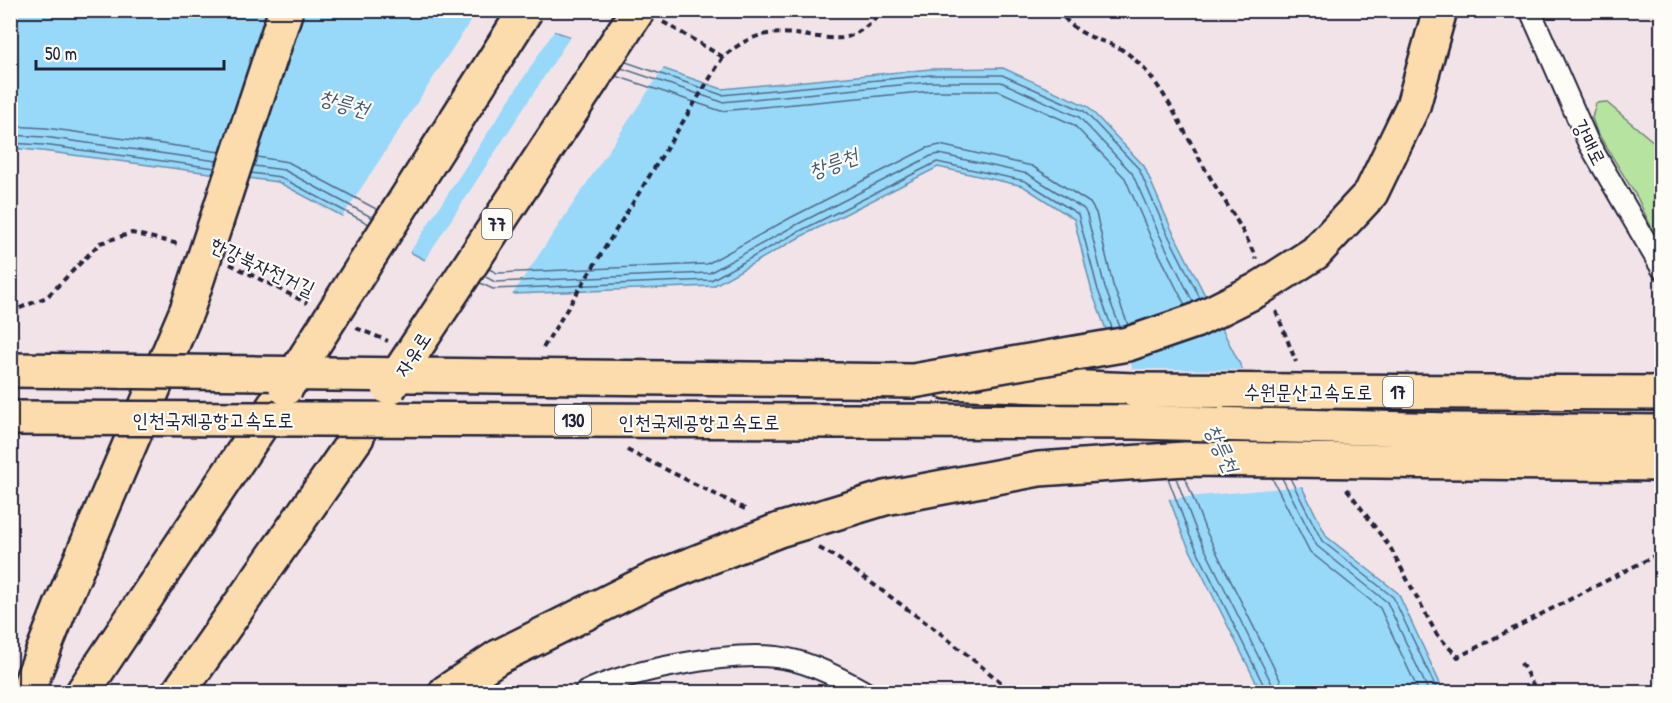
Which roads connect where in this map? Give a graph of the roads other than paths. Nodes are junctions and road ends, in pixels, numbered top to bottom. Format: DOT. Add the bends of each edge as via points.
graph roads {
  1 [pos="286,10"];
  2 [pos="526,10"];
  3 [pos="1440,10"];
  4 [pos="1530,10"];
  5 [pos="646,13"];
  6 [pos="1662,269"];
  7 [pos="10,369"];
  8 [pos="913,381"];
  9 [pos="1134,390"];
  10 [pos="1662,393"];
  11 [pos="10,418"];
  12 [pos="1135,422"];
  13 [pos="1662,432"];
  14 [pos="1662,464"];
  15 [pos="27,693"];
  16 [pos="83,693"];
  17 [pos="178,693"];
  18 [pos="446,693"];
  19 [pos="585,693"];
  20 [pos="865,693"];
  1 -- 15 [label="highway, bridge" via="187,310"];
  2 -- 16 [label="highway, bridge" via="286,388"];
  3 -- 8 [label="highway, bridge" via="1413,106 1371,193 1315,253 1257,290 1195,321 1128,344"];
  4 -- 6 [label="street, 강매로" via="1588,142"];
  5 -- 17 [label="highway, 자유로 / 77, bridge"];
  7 -- 8 [label="highway, 130, bridge"];
  8 -- 9 [label="highway, 130, bridge"];
  9 -- 10 [label="highway, 수원문산고속도로 / 17, bridge"];
  11 -- 12 [label="highway, 인천국제공항고속도로 / 130, bridge"];
  12 -- 13 [label="highway, 수원문산고속도로 / 17, bridge"];
  14 -- 18 [label="highway, bridge" via="1185,459 1039,469 885,498 779,530 654,579 498,657"];
  19 -- 20 [label="street" via="602,684 659,668 727,658 777,657 821,669"];
}
